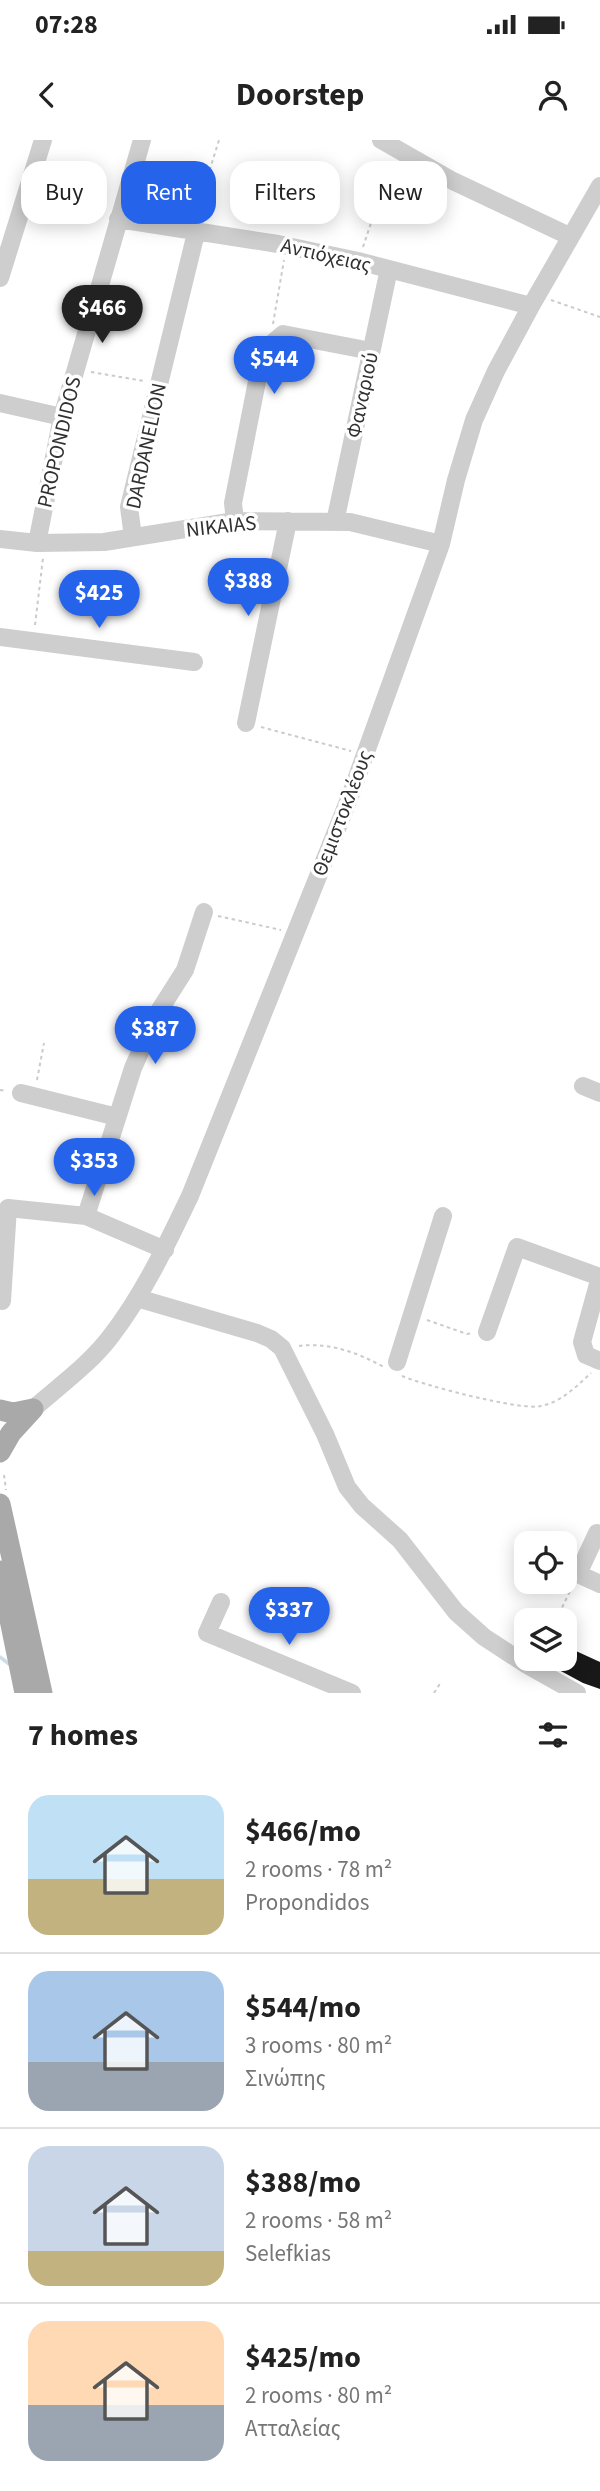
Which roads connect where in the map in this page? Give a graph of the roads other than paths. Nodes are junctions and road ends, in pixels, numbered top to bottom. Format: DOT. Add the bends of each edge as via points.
graph roads {
  1 [pos="43,140"];
  2 [pos="142,140"];
  3 [pos="388,144"];
  4 [pos="600,186"];
  5 [pos="118,219"];
  6 [pos="193,232"];
  7 [pos="569,236"];
  8 [pos="388,269"];
  9 [pos="0,278"];
  10 [pos="534,301"];
  11 [pos="371,351"];
  12 [pos="0,403"];
  13 [pos="62,417"];
  14 [pos="234,521"];
  15 [pos="288,521"];
  16 [pos="335,522"];
  17 [pos="133,537"];
  18 [pos="0,539"];
  19 [pos="41,543"];
  20 [pos="441,544"];
  21 [pos="0,637"];
  22 [pos="194,662"];
  23 [pos="246,723"];
  24 [pos="204,912"];
  25 [pos="583,1086"];
  26 [pos="600,1093"];
  27 [pos="27,1094"];
  28 [pos="117,1117"];
  29 [pos="86,1216"];
  30 [pos="443,1216"];
  31 [pos="164,1250"];
  32 [pos="600,1277"];
  33 [pos="137,1298"];
  34 [pos="2,1301"];
  35 [pos="487,1332"];
  36 [pos="595,1365"];
  37 [pos="392,1367"];
  38 [pos="33,1409"];
  39 [pos="0,1410"];
  40 [pos="0,1452"];
  41 [pos="0,1504"];
  42 [pos="597,1533"];
  43 [pos="0,1571"];
  44 [pos="600,1584"];
  45 [pos="221,1602"];
  46 [pos="348,1692"];
  47 [pos="25,1693"];
  48 [pos="42,1693"];
  49 [pos="577,1693"];
  1 -- 9 [label="street"];
  2 -- 5 [label="street, PROPONDIDOS"];
  3 -- 7 [label="street" via="453,181"];
  4 -- 7 [label="street, Θεμιστοκλέους"];
  5 -- 6 [label="street, Αντιόχειας"];
  5 -- 13 [label="street, PROPONDIDOS"];
  6 -- 8 [label="street, Αντιόχειας" via="287,246"];
  6 -- 17 [label="street, DARDANELION" via="129,507"];
  7 -- 10 [label="street, Θεμιστοκλέους"];
  8 -- 10 [label="street, Αντιόχειας"];
  8 -- 11 [label="street, Φαναριού"];
  10 -- 20 [label="street, Θεμιστοκλέους" via="474,420"];
  11 -- 14 [label="street" via="283,334 263,351 233,503"];
  11 -- 16 [label="street, Φαναριού"];
  12 -- 13 [label="street"];
  13 -- 19 [label="street, PROPONDIDOS"];
  14 -- 15 [label="street, NIKAIAS"];
  14 -- 17 [label="street, NIKAIAS"];
  15 -- 16 [label="street, NIKAIAS"];
  15 -- 23 [label="street"];
  16 -- 20 [label="street, NIKAIAS"];
  17 -- 19 [label="street, NIKAIAS"];
  18 -- 19 [label="street, NIKAIAS"];
  20 -- 31 [label="street, Θεμιστοκλέους" via="365,755 190,1196"];
  21 -- 22 [label="street"];
  24 -- 28 [label="street" via="185,970 157,1013"];
  25 -- 26 [label="street"];
  27 -- 28 [label="street"];
  28 -- 29 [label="street"];
  29 -- 31 [label="street"];
  29 -- 34 [label="street" via="8,1208"];
  30 -- 37 [label="street"];
  31 -- 33 [label="street, Θεμιστοκλέους"];
  32 -- 35 [label="street" via="517,1247"];
  32 -- 36 [label="street" via="582,1342"];
  33 -- 38 [label="street, Θεμιστοκλέους" via="110,1338"];
  33 -- 49 [label="street" via="257,1333 282,1348 343,1479 362,1506 400,1540 456,1612 484,1637"];
  38 -- 39 [label="main road"];
  38 -- 40 [label="main road"];
  41 -- 48 [label="main road"];
  42 -- 44 [label="street" via="578,1574"];
  43 -- 47 [label="main road"];
  45 -- 46 [label="street" via="207,1633"];
}
